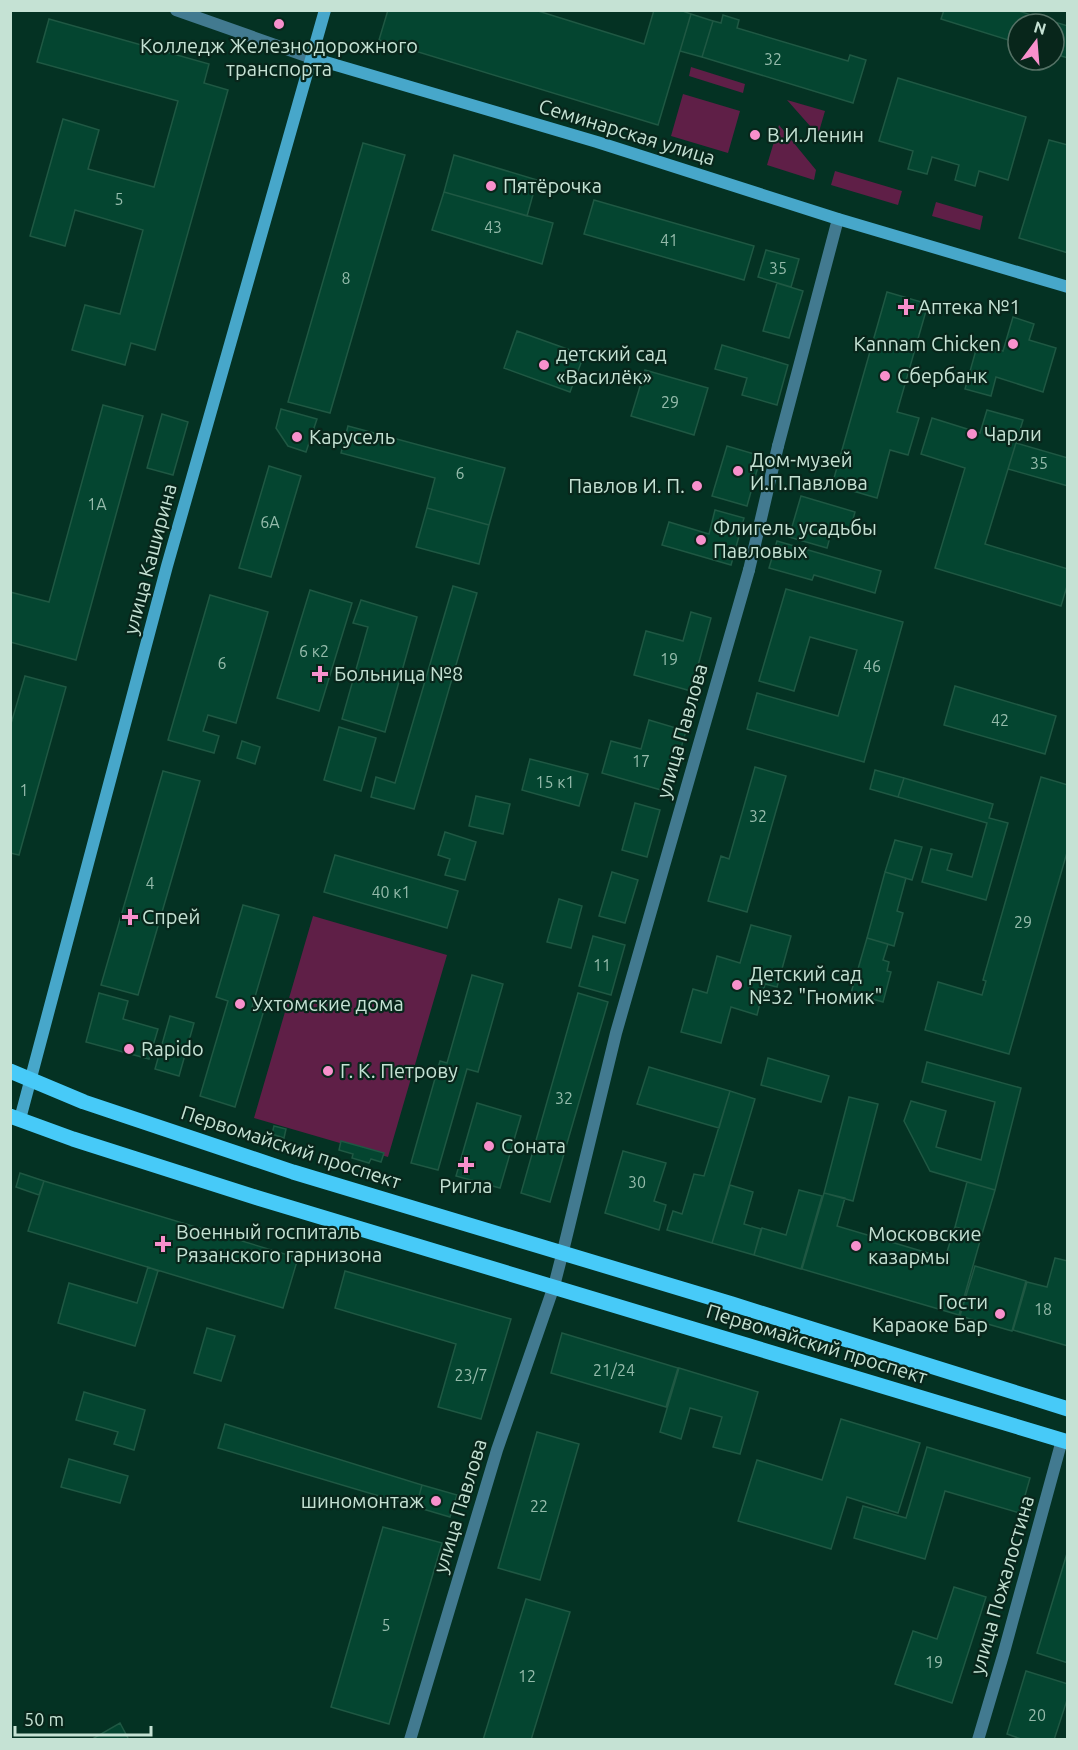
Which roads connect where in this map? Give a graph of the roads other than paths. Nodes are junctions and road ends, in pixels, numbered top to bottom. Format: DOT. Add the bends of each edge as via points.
graph roads {
  1 [pos="176,10"];
  2 [pos="325,10"];
  3 [pos="312,58"];
  4 [pos="838,219"];
  5 [pos="1068,286"];
  6 [pos="10,1071"];
  7 [pos="32,1079"];
  8 [pos="15,1118"];
  9 [pos="562,1255"];
  10 [pos="554,1286"];
  11 [pos="1068,1409"];
  12 [pos="1065,1441"];
  13 [pos="410,1740"];
  14 [pos="978,1740"];
  1 -- 3 [label="street, Семинарская улица"];
  2 -- 3 [label="main road, улица Каширина"];
  3 -- 4 [label="main road, Семинарская улица" via="597,142"];
  3 -- 7 [label="main road, улица Каширина" via="167,566"];
  4 -- 5 [label="main road, Семинарская улица"];
  4 -- 9 [label="street, улица Павлова" via="749,570 616,1033"];
  6 -- 7 [label="main road, Первомайский проспект"];
  7 -- 8 [label="main road, улица Каширина"];
  7 -- 9 [label="main road, Первомайский проспект" via="98,1107 293,1172"];
  8 -- 10 [label="main road, Первомайский проспект" via="258,1198"];
  9 -- 10 [label="street"];
  9 -- 11 [label="main road, Первомайский проспект"];
  10 -- 12 [label="main road, Первомайский проспект"];
  10 -- 13 [label="street, улица Павлова" via="497,1450"];
  12 -- 14 [label="street, улица Пожалостина"];
}
